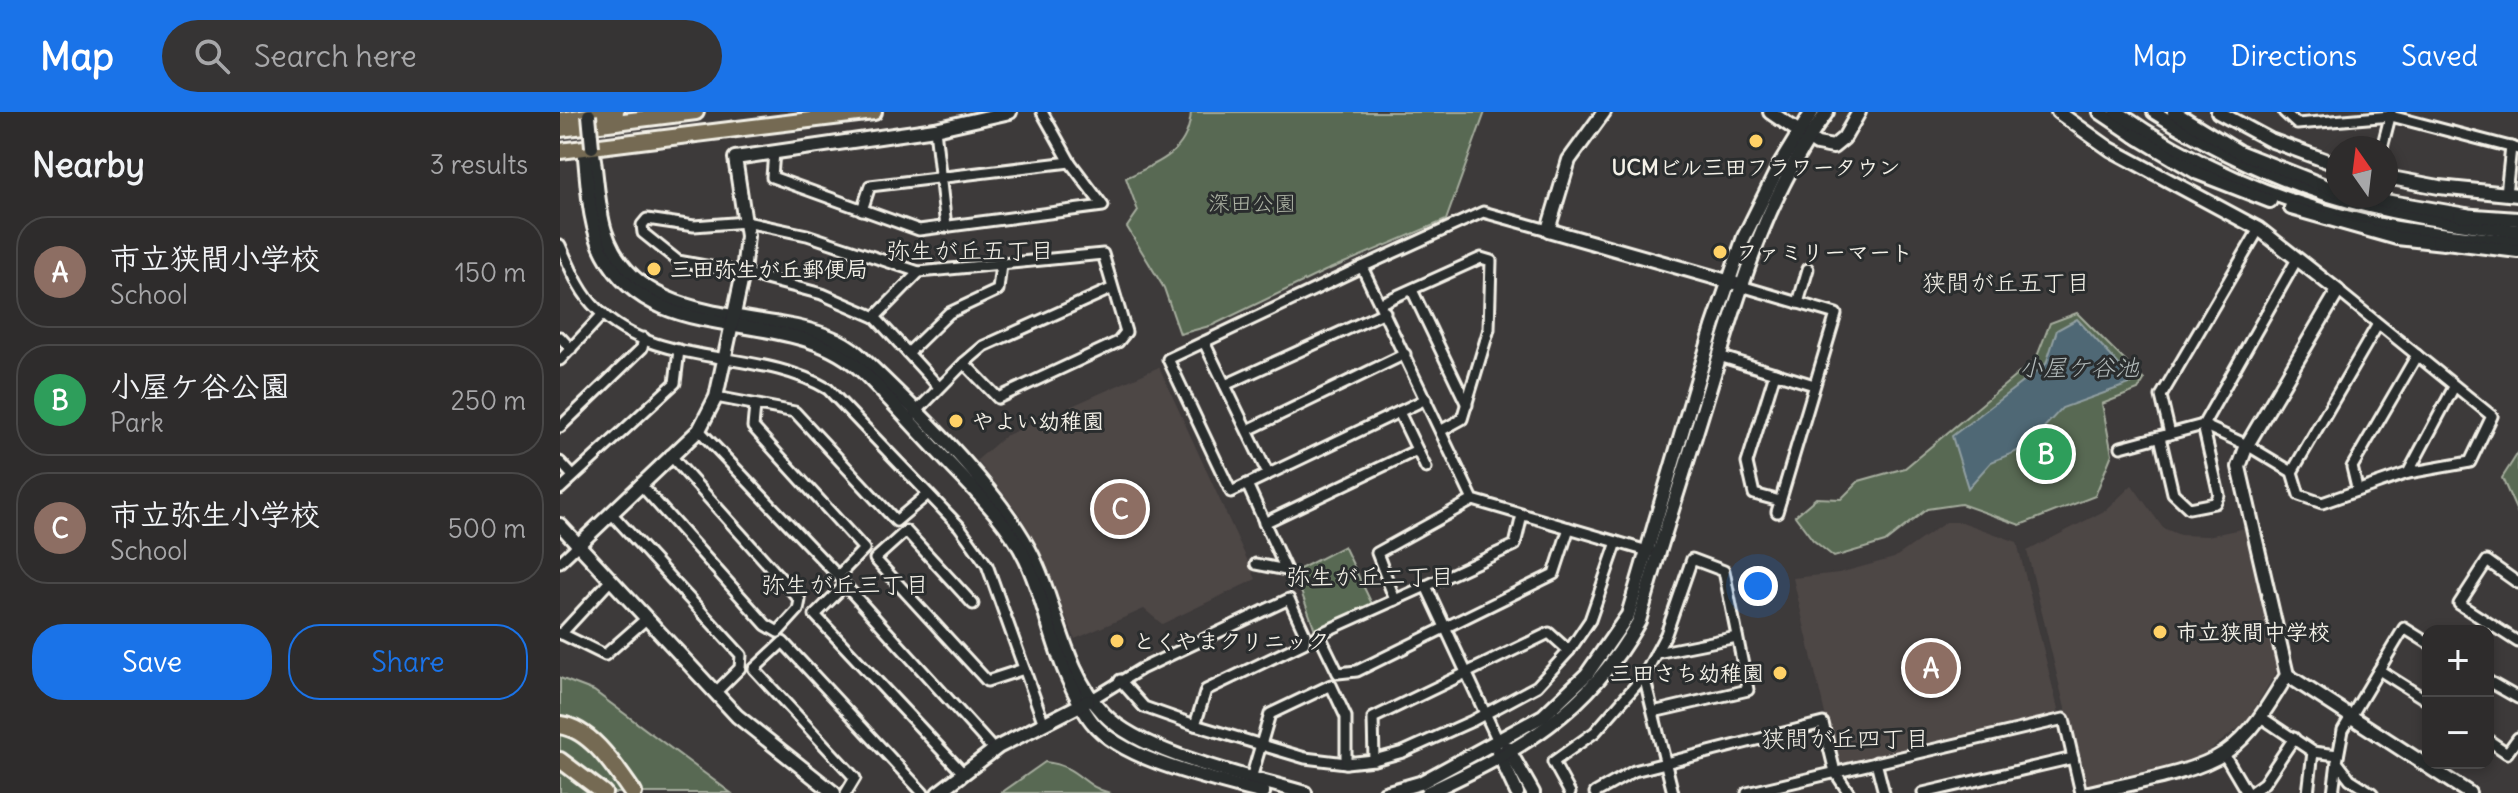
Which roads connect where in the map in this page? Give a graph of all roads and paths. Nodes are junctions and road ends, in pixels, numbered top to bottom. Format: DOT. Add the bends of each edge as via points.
graph roads {
  1 [pos="616,112"];
  2 [pos="696,112"];
  3 [pos="794,112"];
  4 [pos="854,112"];
  5 [pos="874,112"];
  6 [pos="1010,112"];
  7 [pos="1042,112"];
  8 [pos="1604,112"];
  9 [pos="1770,112"];
  10 [pos="1812,112"];
  11 [pos="1827,112"];
  12 [pos="1859,112"];
  13 [pos="2058,112"];
  14 [pos="2100,112"];
  15 [pos="2117,112"];
  16 [pos="2154,112"];
  17 [pos="2163,112"];
  18 [pos="2174,112"];
  19 [pos="2218,112"];
  20 [pos="2284,112"];
  21 [pos="584,114"];
  22 [pos="2391,114"];
  23 [pos="834,116"];
  24 [pos="560,120"];
  25 [pos="560,129"];
  26 [pos="935,129"];
  27 [pos="1804,135"];
  28 [pos="2134,135"];
  29 [pos="2385,136"];
  30 [pos="560,142"];
  31 [pos="2206,144"];
  32 [pos="588,147"];
  33 [pos="2514,148"];
  34 [pos="560,151"];
  35 [pos="774,152"];
  36 [pos="2326,161"];
  37 [pos="1070,162"];
  38 [pos="940,179"];
  39 [pos="2398,179"];
  40 [pos="2326,186"];
  41 [pos="2257,187"];
  42 [pos="2512,195"];
  43 [pos="2398,203"];
  44 [pos="862,210"];
  45 [pos="2466,215"];
  46 [pos="2408,217"];
  47 [pos="2518,219"];
  48 [pos="746,222"];
  49 [pos="2367,222"];
  50 [pos="946,227"];
  51 [pos="2259,229"];
  52 [pos="1548,230"];
  53 [pos="2518,231"];
  54 [pos="2518,242"];
  55 [pos="2444,243"];
  56 [pos="560,245"];
  57 [pos="2518,251"];
  58 [pos="2296,261"];
  59 [pos="1001,264"];
  60 [pos="1362,267"];
  61 [pos="1808,269"];
  62 [pos="919,272"];
  63 [pos="743,273"];
  64 [pos="1735,283"];
  65 [pos="1113,288"];
  66 [pos="1412,290"];
  67 [pos="2338,291"];
  68 [pos="1798,303"];
  69 [pos="1383,307"];
  70 [pos="603,314"];
  71 [pos="875,317"];
  72 [pos="733,320"];
  73 [pos="2378,324"];
  74 [pos="560,337"];
  75 [pos="644,338"];
  76 [pos="1204,342"];
  77 [pos="571,349"];
  78 [pos="679,350"];
  79 [pos="908,353"];
  80 [pos="1405,354"];
  81 [pos="2417,355"];
  82 [pos="724,356"];
  83 [pos="1719,356"];
  84 [pos="560,360"];
  85 [pos="964,363"];
  86 [pos="1775,373"];
  87 [pos="1225,385"];
  88 [pos="1814,385"];
  89 [pos="938,386"];
  90 [pos="2454,387"];
  91 [pos="716,397"];
  92 [pos="1426,399"];
  93 [pos="1467,405"];
  94 [pos="755,406"];
  95 [pos="1399,412"];
  96 [pos="912,416"];
  97 [pos="2203,425"];
  98 [pos="560,427"];
  99 [pos="699,430"];
  100 [pos="1248,430"];
  101 [pos="1442,430"];
  102 [pos="2165,436"];
  103 [pos="2247,445"];
  104 [pos="2121,447"];
  105 [pos="1417,450"];
  106 [pos="670,455"];
  107 [pos="560,462"];
  108 [pos="1426,468"];
  109 [pos="2292,472"];
  110 [pos="2408,473"];
  111 [pos="1268,474"];
  112 [pos="573,476"];
  113 [pos="640,484"];
  114 [pos="1247,484"];
  115 [pos="2357,488"];
  116 [pos="560,489"];
  117 [pos="928,494"];
  118 [pos="1471,496"];
  119 [pos="1780,501"];
  120 [pos="1777,512"];
  121 [pos="611,513"];
  122 [pos="1522,515"];
  123 [pos="1264,523"];
  124 [pos="560,525"];
  125 [pos="1569,528"];
  126 [pos="1617,542"];
  127 [pos="578,545"];
  128 [pos="1653,550"];
  129 [pos="560,562"];
  130 [pos="1256,564"];
  131 [pos="611,580"];
  132 [pos="2518,583"];
  133 [pos="1426,586"];
  134 [pos="1395,600"];
  135 [pos="973,604"];
  136 [pos="646,619"];
  137 [pos="1445,627"];
  138 [pos="560,634"];
  139 [pos="1737,637"];
  140 [pos="2422,639"];
  141 [pos="2518,642"];
  142 [pos="1569,651"];
  143 [pos="1656,653"];
  144 [pos="1024,669"];
  145 [pos="2379,670"];
  146 [pos="1465,673"];
  147 [pos="2287,675"];
  148 [pos="1644,676"];
  149 [pos="1120,680"];
  150 [pos="2494,684"];
  151 [pos="715,693"];
  152 [pos="2422,697"];
  153 [pos="2518,698"];
  154 [pos="1087,702"];
  155 [pos="1653,712"];
  156 [pos="1485,714"];
  157 [pos="2351,716"];
  158 [pos="2261,717"];
  159 [pos="1044,724"];
  160 [pos="560,725"];
  161 [pos="1195,725"];
  162 [pos="2294,738"];
  163 [pos="2518,738"];
  164 [pos="1498,741"];
  165 [pos="1261,744"];
  166 [pos="2494,744"];
  167 [pos="994,750"];
  168 [pos="1511,750"];
  169 [pos="2313,752"];
  170 [pos="2224,754"];
  171 [pos="1498,757"];
  172 [pos="2073,758"];
  173 [pos="2338,759"];
  174 [pos="560,760"];
  175 [pos="1374,760"];
  176 [pos="1665,762"];
  177 [pos="1876,762"];
  178 [pos="1346,763"];
  179 [pos="1835,772"];
  180 [pos="963,773"];
  181 [pos="1250,783"];
  182 [pos="604,793"];
  183 [pos="633,793"];
  184 [pos="834,793"];
  185 [pos="846,793"];
  186 [pos="923,793"];
  187 [pos="938,793"];
  188 [pos="1263,793"];
  189 [pos="1305,793"];
  190 [pos="1385,793"];
  191 [pos="1427,793"];
  192 [pos="1517,793"];
  193 [pos="1533,793"];
  194 [pos="1570,793"];
  195 [pos="1595,793"];
  196 [pos="1673,793"];
  197 [pos="1747,793"];
  198 [pos="1849,793"];
  199 [pos="1884,793"];
  200 [pos="1923,793"];
  201 [pos="2081,793"];
  202 [pos="2089,793"];
  203 [pos="2249,793"];
  204 [pos="2308,793"];
  205 [pos="2333,793"];
  206 [pos="2372,793"];
  207 [pos="2469,793"];
  1 -- 21 [label="main road"];
  2 -- 25 [label="main road"];
  3 -- 30 [label="main road"];
  4 -- 23 [label="main road"];
  5 -- 23 [label="main road"];
  6 -- 26 [label="street"];
  7 -- 37 [label="street"];
  8 -- 52 [label="street" via="1569,160"];
  9 -- 27 [label="street"];
  10 -- 27 [label="street"];
  11 -- 27 [label="street"];
  12 -- 27 [label="street" via="1838,145 1824,147"];
  13 -- 51 [label="street" via="2110,149"];
  14 -- 28 [label="street"];
  15 -- 41 [label="street" via="2182,153"];
  16 -- 31 [label="street"];
  17 -- 31 [label="street"];
  18 -- 40 [label="street" via="2239,152"];
  19 -- 36 [label="street" via="2270,140"];
  20 -- 22 [label="street" via="2297,124"];
  21 -- 24 [label="main road"];
  21 -- 32 [label="street, bridge"];
  22 -- 29 [label="street"];
  22 -- 33 [label="street"];
  23 -- 32 [label="main road"];
  26 -- 35 [label="street"];
  26 -- 38 [label="street"];
  27 -- 64 [label="street"];
  28 -- 41 [label="street" via="2180,161"];
  28 -- 55 [label="street" via="2198,173 2253,195 2345,225"];
  31 -- 46 [label="street" via="2313,192"];
  32 -- 34 [label="main road"];
  32 -- 72 [label="street" via="604,228 625,269 665,299"];
  33 -- 42 [label="street"];
  35 -- 44 [label="street" via="772,177"];
  35 -- 48 [label="street" via="735,158"];
  37 -- 38 [label="street"];
  37 -- 50 [label="street" via="1103,206"];
  38 -- 44 [label="street" via="870,186"];
  38 -- 50 [label="street"];
  39 -- 42 [label="street"];
  41 -- 49 [label="street"];
  43 -- 45 [label="street"];
  44 -- 50 [label="street" via="919,230"];
  45 -- 46 [label="street"];
  45 -- 47 [label="street"];
  46 -- 53 [label="street"];
  48 -- 62 [label="street" via="807,235"];
  48 -- 63 [label="street"];
  48 -- 63 [label="street" via="694,226 647,219 642,225 643,233 678,261"];
  49 -- 54 [label="street"];
  49 -- 55 [label="street"];
  51 -- 58 [label="street"];
  51 -- 102 [label="street" via="2161,396"];
  52 -- 60 [label="street" via="1483,212"];
  52 -- 64 [label="street"];
  55 -- 57 [label="street"];
  56 -- 70 [label="street" via="574,277"];
  58 -- 67 [label="street"];
  58 -- 97 [label="street"];
  59 -- 62 [label="street"];
  59 -- 65 [label="street" via="1103,254"];
  59 -- 79 [label="street" via="998,290 949,313"];
  60 -- 69 [label="street"];
  60 -- 76 [label="street"];
  61 -- 68 [label="street"];
  62 -- 71 [label="street"];
  63 -- 71 [label="street" via="822,294"];
  63 -- 72 [label="street"];
  64 -- 68 [label="street"];
  64 -- 83 [label="street"];
  64 -- 128 [label="street" via="1660,502"];
  65 -- 85 [label="street" via="984,346"];
  65 -- 85 [label="street" via="1126,332 1118,342 998,398"];
  66 -- 69 [label="street"];
  66 -- 93 [label="street"];
  66 -- 93 [label="street" via="1481,258 1491,261 1489,329"];
  67 -- 73 [label="street"];
  67 -- 103 [label="street"];
  68 -- 88 [label="street" via="1836,314"];
  69 -- 80 [label="street"];
  69 -- 87 [label="street"];
  70 -- 75 [label="street"];
  70 -- 77 [label="street"];
  71 -- 79 [label="street"];
  72 -- 82 [label="street"];
  72 -- 96 [label="street" via="793,326 830,337 855,352"];
  73 -- 81 [label="street"];
  73 -- 109 [label="street"];
  74 -- 77 [label="street"];
  75 -- 78 [label="street"];
  75 -- 98 [label="street" via="642,348"];
  76 -- 87 [label="street"];
  76 -- 114 [label="street" via="1168,359 1231,492"];
  77 -- 84 [label="street"];
  78 -- 82 [label="street"];
  78 -- 112 [label="street" via="675,383"];
  79 -- 89 [label="street"];
  80 -- 92 [label="street"];
  80 -- 100 [label="street"];
  81 -- 90 [label="street"];
  81 -- 115 [label="street" via="2352,467"];
  82 -- 91 [label="street"];
  82 -- 117 [label="street" via="802,374 828,389"];
  83 -- 86 [label="street"];
  83 -- 128 [label="street" via="1673,508"];
  85 -- 89 [label="street"];
  86 -- 88 [label="street"];
  86 -- 119 [label="street" via="1747,463 1754,494"];
  87 -- 100 [label="street"];
  88 -- 119 [label="street"];
  89 -- 96 [label="street"];
  90 -- 110 [label="street"];
  90 -- 110 [label="street" via="2492,416 2470,462"];
  91 -- 94 [label="street"];
  91 -- 99 [label="street"];
  92 -- 95 [label="street"];
  92 -- 101 [label="street"];
  93 -- 101 [label="street" via="1462,419"];
  94 -- 99 [label="street" via="753,427 864,549 838,576"];
  94 -- 117 [label="street" via="795,412 896,521"];
  95 -- 105 [label="street"];
  95 -- 111 [label="street"];
  96 -- 154 [label="street" via="989,506 1025,558 1065,673"];
  97 -- 102 [label="street"];
  97 -- 102 [label="street" via="2219,495 2215,503 2189,508 2173,493"];
  97 -- 103 [label="street"];
  99 -- 106 [label="street"];
  100 -- 111 [label="street"];
  101 -- 118 [label="street"];
  102 -- 104 [label="street"];
  103 -- 109 [label="street"];
  103 -- 147 [label="street" via="2239,467"];
  105 -- 108 [label="street"];
  105 -- 123 [label="street"];
  106 -- 113 [label="street"];
  106 -- 113 [label="street" via="800,600 798,610 778,632 766,625"];
  107 -- 112 [label="street"];
  109 -- 115 [label="street" via="2299,495 2322,503"];
  110 -- 115 [label="street"];
  111 -- 114 [label="street"];
  112 -- 116 [label="street"];
  113 -- 121 [label="street"];
  114 -- 123 [label="street"];
  117 -- 144 [label="street" via="987,565"];
  118 -- 122 [label="street"];
  118 -- 134 [label="street" via="1377,553"];
  119 -- 120 [label="street"];
  121 -- 127 [label="street"];
  121 -- 151 [label="street" via="741,655 740,668"];
  122 -- 125 [label="street"];
  122 -- 133 [label="street" via="1515,545"];
  123 -- 130 [label="street" via="1286,570"];
  124 -- 127 [label="street"];
  125 -- 126 [label="street"];
  125 -- 137 [label="street" via="1554,574"];
  126 -- 128 [label="street"];
  126 -- 142 [label="street" via="1590,620"];
  127 -- 129 [label="street"];
  127 -- 131 [label="street"];
  128 -- 164 [label="street" via="1628,615 1587,674 1543,716"];
  128 -- 168 [label="street" via="1639,621 1621,654 1551,728"];
  131 -- 136 [label="street"];
  131 -- 138 [label="street"];
  132 -- 141 [label="street" via="2487,561 2459,604"];
  133 -- 134 [label="street"];
  133 -- 137 [label="street"];
  134 -- 137 [label="street" via="1319,634 1338,673 1357,671"];
  135 -- 144 [label="street" via="906,531 875,559 987,681"];
  136 -- 138 [label="street" via="605,655"];
  136 -- 151 [label="street"];
  137 -- 146 [label="street"];
  139 -- 143 [label="street"];
  139 -- 143 [label="street" via="1724,571 1692,559"];
  139 -- 155 [label="street" via="1748,690"];
  140 -- 145 [label="street" via="2404,628"];
  142 -- 146 [label="street" via="1549,633"];
  142 -- 156 [label="street" via="1537,686"];
  143 -- 148 [label="street"];
  144 -- 159 [label="street"];
  145 -- 152 [label="street"];
  145 -- 157 [label="street"];
  146 -- 156 [label="street"];
  146 -- 175 [label="street" via="1373,718"];
  147 -- 157 [label="street"];
  147 -- 158 [label="street"];
  148 -- 155 [label="street"];
  148 -- 194 [label="street" via="1595,732 1553,762"];
  149 -- 154 [label="street"];
  149 -- 161 [label="street" via="1144,707"];
  149 -- 161 [label="street" via="1289,599 1304,643 1206,690"];
  150 -- 153 [label="street"];
  151 -- 184 [label="street"];
  154 -- 159 [label="street"];
  154 -- 181 [label="street" via="1093,724 1147,757"];
  155 -- 176 [label="street"];
  156 -- 164 [label="street"];
  156 -- 175 [label="street"];
  157 -- 173 [label="street"];
  157 -- 207 [label="street"];
  158 -- 162 [label="street"];
  158 -- 170 [label="street"];
  159 -- 167 [label="street"];
  160 -- 183 [label="highway" via="582,734 606,755"];
  161 -- 165 [label="street"];
  162 -- 169 [label="street"];
  162 -- 203 [label="street" via="2264,783"];
  163 -- 166 [label="street" via="2507,753"];
  164 -- 168 [label="street"];
  164 -- 171 [label="street"];
  164 -- 190 [label="street" via="1420,783"];
  165 -- 178 [label="street" via="1305,758"];
  165 -- 178 [label="street" via="1270,714 1331,685 1346,717"];
  165 -- 181 [label="street"];
  167 -- 180 [label="street"];
  167 -- 180 [label="street" via="845,585 815,615"];
  168 -- 171 [label="street"];
  168 -- 193 [label="street"];
  169 -- 173 [label="street"];
  169 -- 204 [label="street"];
  170 -- 202 [label="street"];
  170 -- 203 [label="street"];
  171 -- 191 [label="street"];
  171 -- 192 [label="street"];
  172 -- 177 [label="street" via="2064,719"];
  172 -- 200 [label="street"];
  172 -- 201 [label="street"];
  173 -- 205 [label="street"];
  173 -- 206 [label="street" via="2350,779"];
  174 -- 182 [label="main road"];
  175 -- 178 [label="street"];
  176 -- 179 [label="street" via="1823,723"];
  176 -- 195 [label="street" via="1634,771"];
  176 -- 196 [label="street"];
  177 -- 179 [label="street"];
  177 -- 199 [label="street"];
  179 -- 197 [label="street"];
  179 -- 198 [label="street"];
  180 -- 187 [label="street"];
  181 -- 188 [label="street"];
  181 -- 189 [label="street"];
  185 -- 186 [label="street" via="855,778 754,669 783,642"];
}
